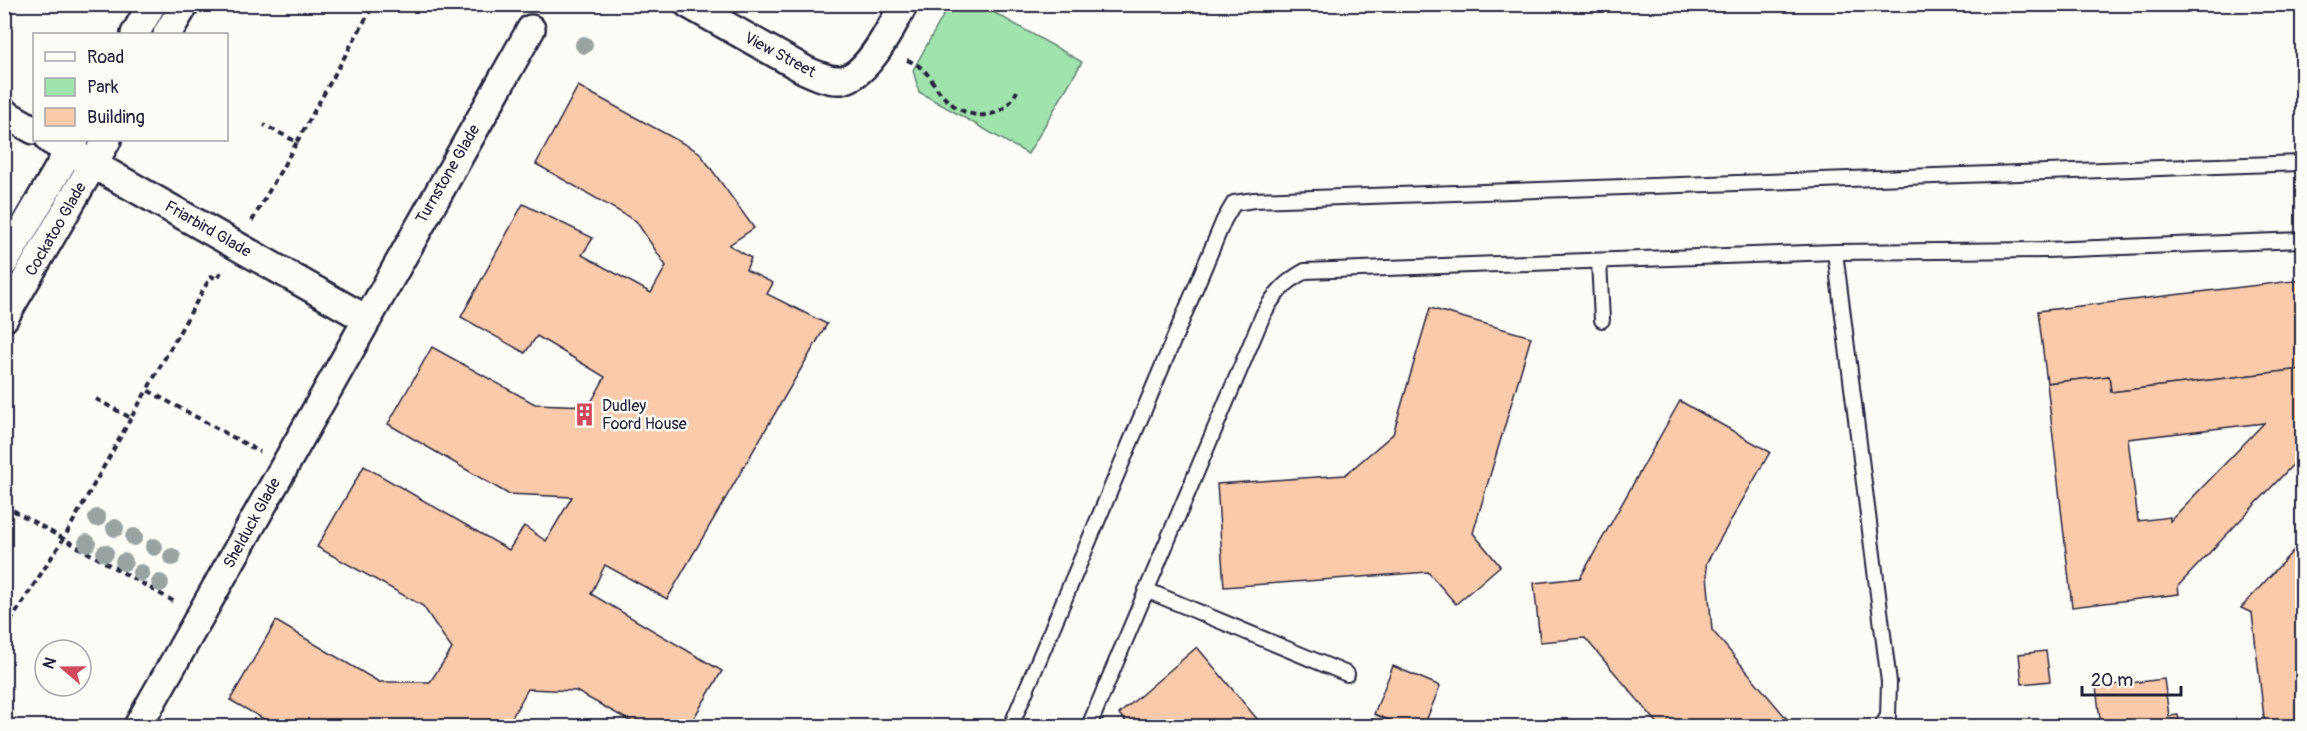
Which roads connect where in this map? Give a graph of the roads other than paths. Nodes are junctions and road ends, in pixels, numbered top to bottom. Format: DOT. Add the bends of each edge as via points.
graph roads {
  1 [pos="152,4"];
  2 [pos="185,4"];
  3 [pos="688,4"];
  4 [pos="904,4"];
  5 [pos="531,29"];
  6 [pos="136,33"];
  7 [pos="168,33"];
  8 [pos="4,113"];
  9 [pos="33,129"];
  10 [pos="106,141"];
  11 [pos="65,143"];
  12 [pos="2302,163"];
  13 [pos="93,164"];
  14 [pos="2302,240"];
  15 [pos="1835,252"];
  16 [pos="1599,261"];
  17 [pos="4,263"];
  18 [pos="4,318"];
  19 [pos="366,319"];
  20 [pos="1602,320"];
  21 [pos="1146,590"];
  22 [pos="1347,674"];
  23 [pos="138,726"];
  24 [pos="1011,726"];
  25 [pos="1089,726"];
  26 [pos="1882,726"];
  1 -- 6 [label="street"];
  2 -- 7 [label="street"];
  3 -- 4 [label="street, View Street" via="805,70 844,80 858,72 880,48"];
  5 -- 19 [label="street, Turnstone Glade"];
  8 -- 9 [label="street"];
  10 -- 13 [label="street, Cockatoo Glade"];
  11 -- 13 [label="street, Friarbird Glade"];
  11 -- 17 [label="street, Cockatoo Glade"];
  12 -- 24 [label="lane" via="1234,203"];
  13 -- 18 [label="street, Cockatoo Glade"];
  13 -- 19 [label="street, Friarbird Glade"];
  14 -- 15 [label="lane" via="2046,250"];
  15 -- 16 [label="lane"];
  15 -- 26 [label="lane" via="1889,681 1888,716"];
  16 -- 20 [label="lane"];
  16 -- 21 [label="lane" via="1305,271 1288,281 1263,315"];
  19 -- 23 [label="street, Shelduck Glade"];
  21 -- 22 [label="lane"];
  21 -- 25 [label="lane"];
}
